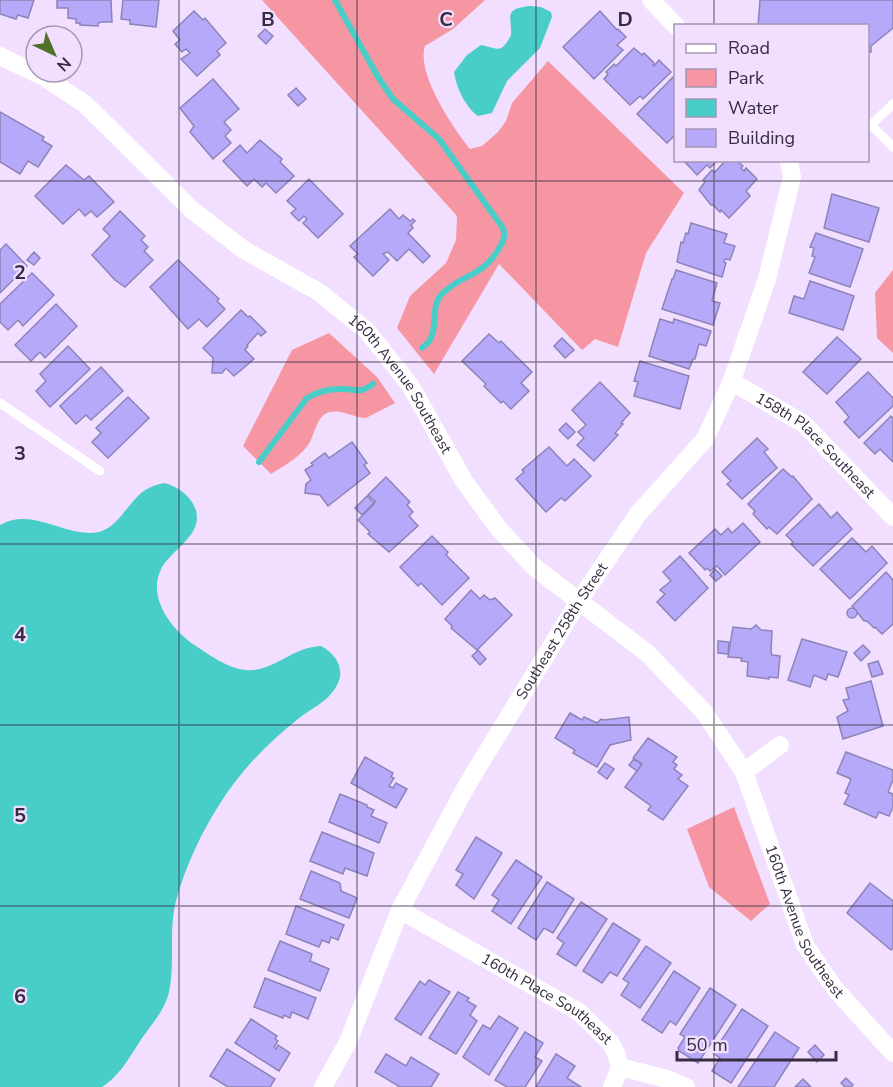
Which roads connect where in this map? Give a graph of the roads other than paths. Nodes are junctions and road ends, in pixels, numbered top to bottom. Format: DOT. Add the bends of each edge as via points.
graph roads {
  1 [pos="651,0"];
  2 [pos="674,24"];
  3 [pos="0,56"];
  4 [pos="893,104"];
  5 [pos="893,147"];
  6 [pos="791,169"];
  7 [pos="731,383"];
  8 [pos="0,403"];
  9 [pos="100,471"];
  10 [pos="893,517"];
  11 [pos="579,601"];
  12 [pos="780,745"];
  13 [pos="744,772"];
  14 [pos="400,910"];
  15 [pos="893,1053"];
  16 [pos="620,1066"];
  17 [pos="323,1087"];
  18 [pos="612,1087"];
  19 [pos="686,1087"];
  1 -- 2 [label="street"];
  3 -- 11 [label="street, 160th Avenue Southeast" via="44,77 85,104 192,210 244,250 319,292 367,331 410,385 464,481 499,529 534,567"];
  4 -- 5 [label="lane" via="871,125"];
  6 -- 7 [label="street, Southeast 258th Street" via="767,279"];
  7 -- 10 [label="street, 158th Place Southeast" via="804,424"];
  7 -- 11 [label="street, Southeast 258th Street" via="705,439 638,514"];
  8 -- 9 [label="lane"];
  11 -- 13 [label="street, 160th Avenue Southeast" via="647,653 669,675 704,712"];
  11 -- 14 [label="street, Southeast 258th Street" via="467,786"];
  12 -- 13 [label="street"];
  13 -- 15 [label="street, 160th Avenue Southeast" via="805,945 835,989"];
  14 -- 16 [label="street, 160th Place Southeast" via="579,1012 610,1042"];
  14 -- 17 [label="street, Southeast 258th Street" via="348,1042"];
  16 -- 18 [label="street"];
  16 -- 19 [label="street, 160th Place Southeast"];
}
